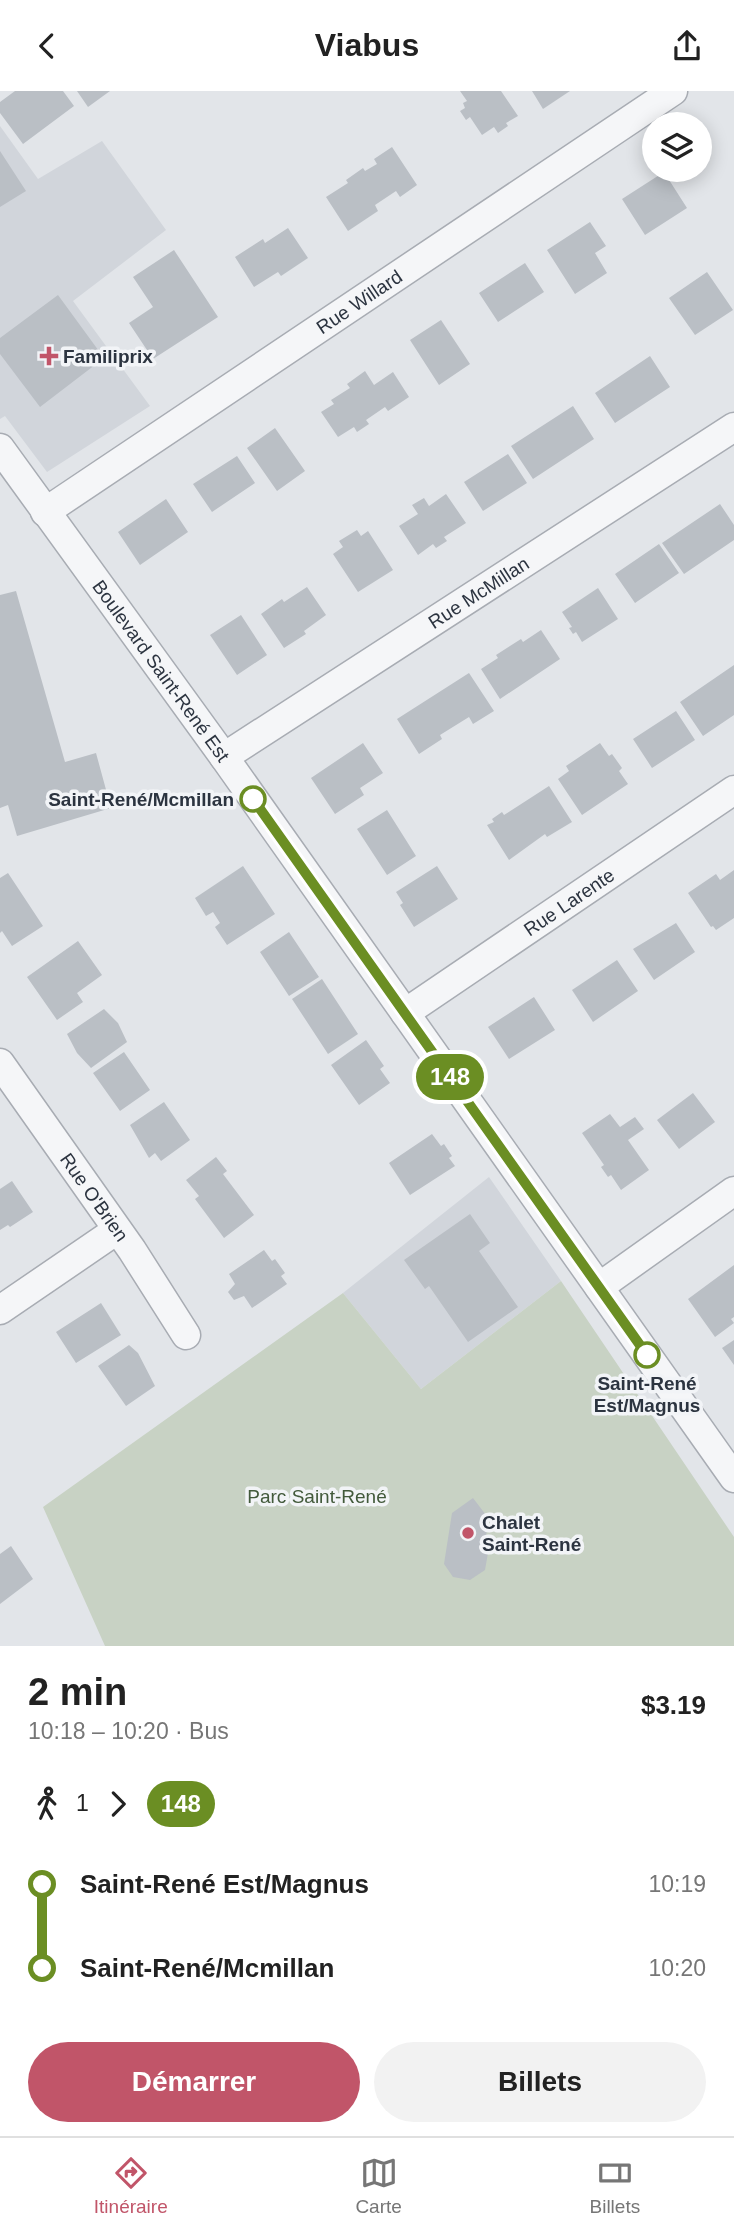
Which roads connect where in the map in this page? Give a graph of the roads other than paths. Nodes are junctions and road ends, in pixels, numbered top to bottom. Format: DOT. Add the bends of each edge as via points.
graph roads {
  1 [pos="673,91"];
  2 [pos="734,427"];
  3 [pos="2,454"];
  4 [pos="46,512"];
  5 [pos="224,757"];
  6 [pos="734,790"];
  7 [pos="405,1013"];
  8 [pos="0,1063"];
  9 [pos="734,1191"];
  10 [pos="117,1230"];
  11 [pos="599,1287"];
  12 [pos="0,1310"];
  13 [pos="186,1335"];
  14 [pos="734,1478"];
  1 -- 4 [label="street, Rue Willard"];
  2 -- 5 [label="street, Rue McMillan"];
  3 -- 4 [label="street, Boulevard Saint-René Est"];
  4 -- 5 [label="street, Boulevard Saint-René Est"];
  5 -- 7 [label="street, Boulevard Saint-René Est"];
  6 -- 7 [label="street, Rue Larente"];
  7 -- 11 [label="street, Boulevard Saint-René Est"];
  8 -- 10 [label="street, Rue O'Brien"];
  9 -- 11 [label="street"];
  10 -- 12 [label="street"];
  10 -- 13 [label="street, Rue O'Brien"];
  11 -- 14 [label="street, Boulevard Saint-René Est"];
}
